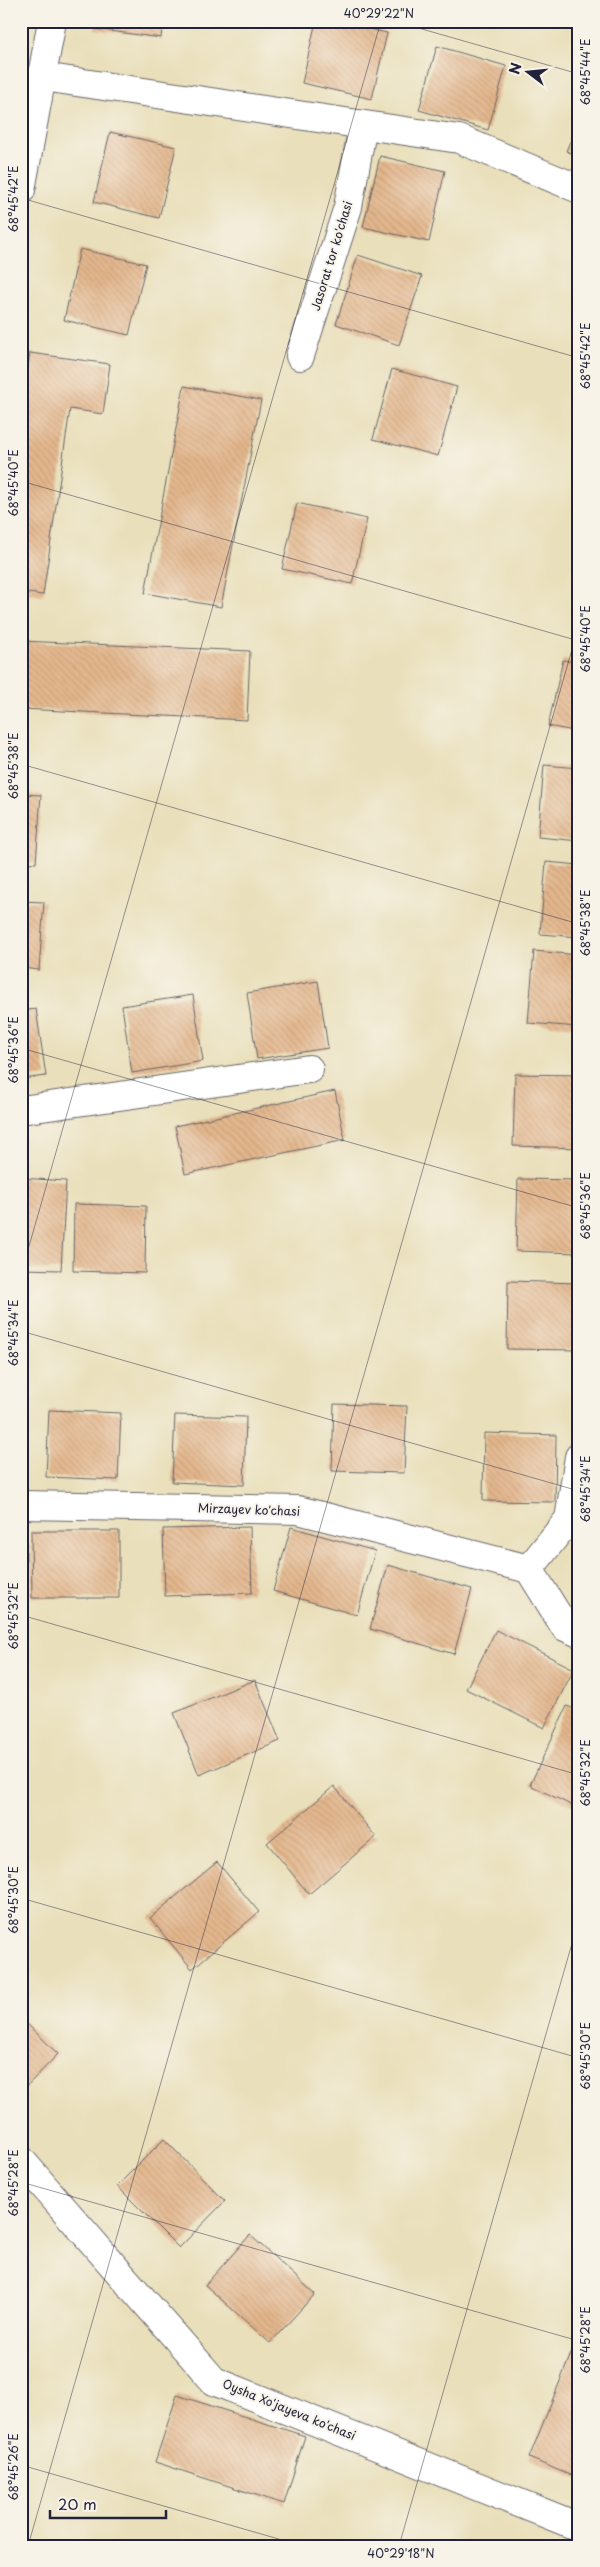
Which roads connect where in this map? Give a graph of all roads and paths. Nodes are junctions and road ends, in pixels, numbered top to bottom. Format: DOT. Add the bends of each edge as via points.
graph roads {
  1 [pos="52,21"];
  2 [pos="43,77"];
  3 [pos="363,125"];
  4 [pos="579,189"];
  5 [pos="21,190"];
  6 [pos="300,356"];
  7 [pos="309,1069"];
  8 [pos="21,1110"];
  9 [pos="579,1457"];
  10 [pos="21,1504"];
  11 [pos="529,1569"];
  12 [pos="579,1633"];
  13 [pos="21,2160"];
  14 [pos="579,2527"];
  1 -- 2 [label="street"];
  2 -- 3 [label="street"];
  2 -- 5 [label="street"];
  3 -- 4 [label="street" via="459,139"];
  3 -- 6 [label="street, Jasorat tor ko'chasi" via="348,207"];
  7 -- 8 [label="street"];
  9 -- 11 [label="street" via="569,1519"];
  10 -- 11 [label="street, Mirzayev ko'chasi" via="298,1510"];
  11 -- 12 [label="street" via="565,1627"];
  13 -- 14 [label="street, Oysha Xo'jayeva ko'chasi" via="214,2380"];
}
